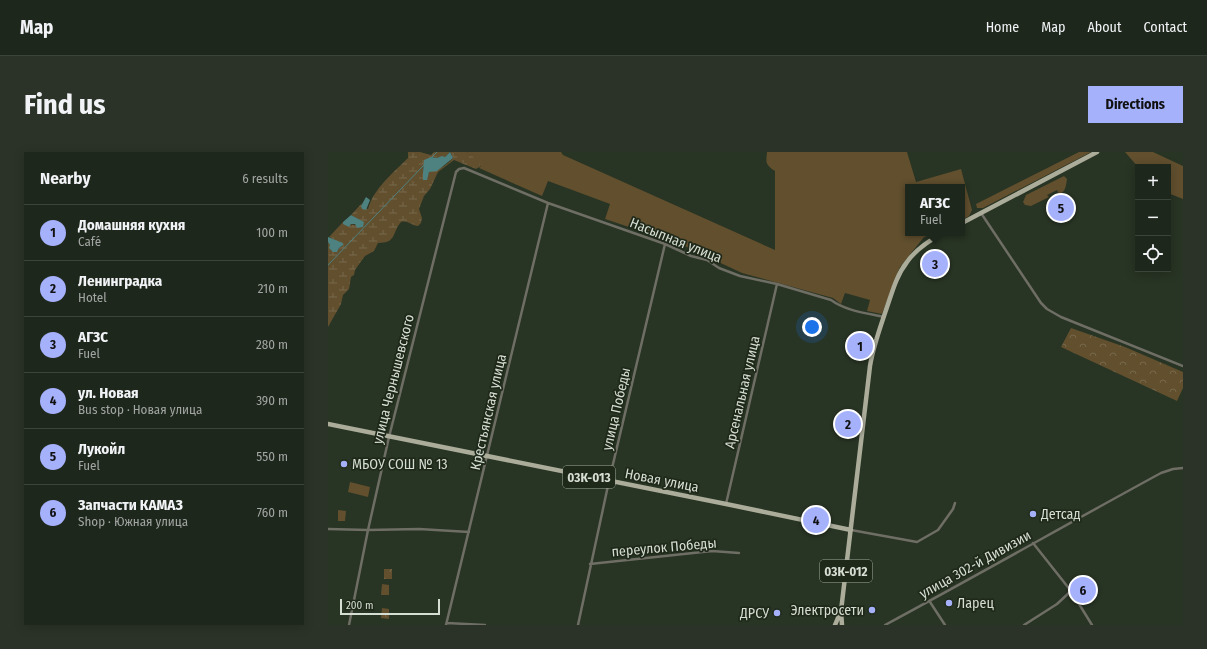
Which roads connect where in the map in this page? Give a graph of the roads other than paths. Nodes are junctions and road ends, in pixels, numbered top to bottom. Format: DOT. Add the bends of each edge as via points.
graph roads {
  1 [pos="1097,152"];
  2 [pos="464,168"];
  3 [pos="548,203"];
  4 [pos="980,213"];
  5 [pos="965,221"];
  6 [pos="938,236"];
  7 [pos="665,244"];
  8 [pos="777,284"];
  9 [pos="884,317"];
  10 [pos="1183,366"];
  11 [pos="328,424"];
  12 [pos="389,437"];
  13 [pos="487,456"];
  14 [pos="1182,468"];
  15 [pos="609,481"];
  16 [pos="954,503"];
  17 [pos="726,504"];
  18 [pos="328,529"];
  19 [pos="368,530"];
  20 [pos="851,530"];
  21 [pos="470,532"];
  22 [pos="1033,543"];
  23 [pos="739,553"];
  24 [pos="590,564"];
  25 [pos="1071,591"];
  26 [pos="930,602"];
  27 [pos="841,611"];
  28 [pos="446,624"];
  29 [pos="349,625"];
  30 [pos="485,625"];
  31 [pos="578,625"];
  32 [pos="835,625"];
  33 [pos="842,625"];
  34 [pos="885,625"];
  35 [pos="945,625"];
  36 [pos="1024,625"];
  37 [pos="1092,625"];
  1 -- 4 [label="main road"];
  2 -- 3 [label="street, Насыпная улица"];
  2 -- 12 [label="street, улица Чернышевского" via="456,172"];
  3 -- 7 [label="street, Насыпная улица"];
  3 -- 13 [label="street, Крестьянская улица"];
  4 -- 5 [label="main road"];
  4 -- 10 [label="street" via="1047,309"];
  6 -- 9 [label="main road, 03К-012" via="907,261 895,284"];
  7 -- 8 [label="street, Насыпная улица" via="740,276"];
  7 -- 15 [label="street, улица Победы"];
  8 -- 9 [label="street, Насыпная улица" via="832,300 838,305 859,312"];
  8 -- 17 [label="street, Арсенальная улица"];
  9 -- 20 [label="main road, 03К-012" via="870,366"];
  11 -- 12 [label="main road, Новая улица / 03К-013"];
  12 -- 13 [label="main road, Новая улица / 03К-013"];
  12 -- 19 [label="street, улица Чернышевского"];
  13 -- 15 [label="main road, Новая улица / 03К-013"];
  13 -- 21 [label="street, Крестьянская улица"];
  14 -- 22 [label="street, улица 302-й Дивизии" via="1161,473"];
  15 -- 17 [label="main road, Новая улица / 03К-013"];
  15 -- 24 [label="street, улица Победы"];
  16 -- 20 [label="street" via="953,509 938,530 917,542"];
  17 -- 20 [label="main road, Новая улица / 03К-013"];
  18 -- 19 [label="street"];
  19 -- 21 [label="street"];
  19 -- 29 [label="street, улица Чернышевского"];
  20 -- 27 [label="main road, 03К-012"];
  21 -- 28 [label="street, Крестьянская улица"];
  22 -- 25 [label="street"];
  22 -- 26 [label="street, улица 302-й Дивизии"];
  23 -- 24 [label="street, переулок Победы" via="712,551"];
  24 -- 31 [label="street, улица Победы"];
  25 -- 36 [label="street" via="1057,604"];
  25 -- 37 [label="street"];
  26 -- 34 [label="street, улица 302-й Дивизии"];
  26 -- 35 [label="street"];
  27 -- 32 [label="main road"];
  27 -- 33 [label="main road"];
  28 -- 30 [label="street"];
}
